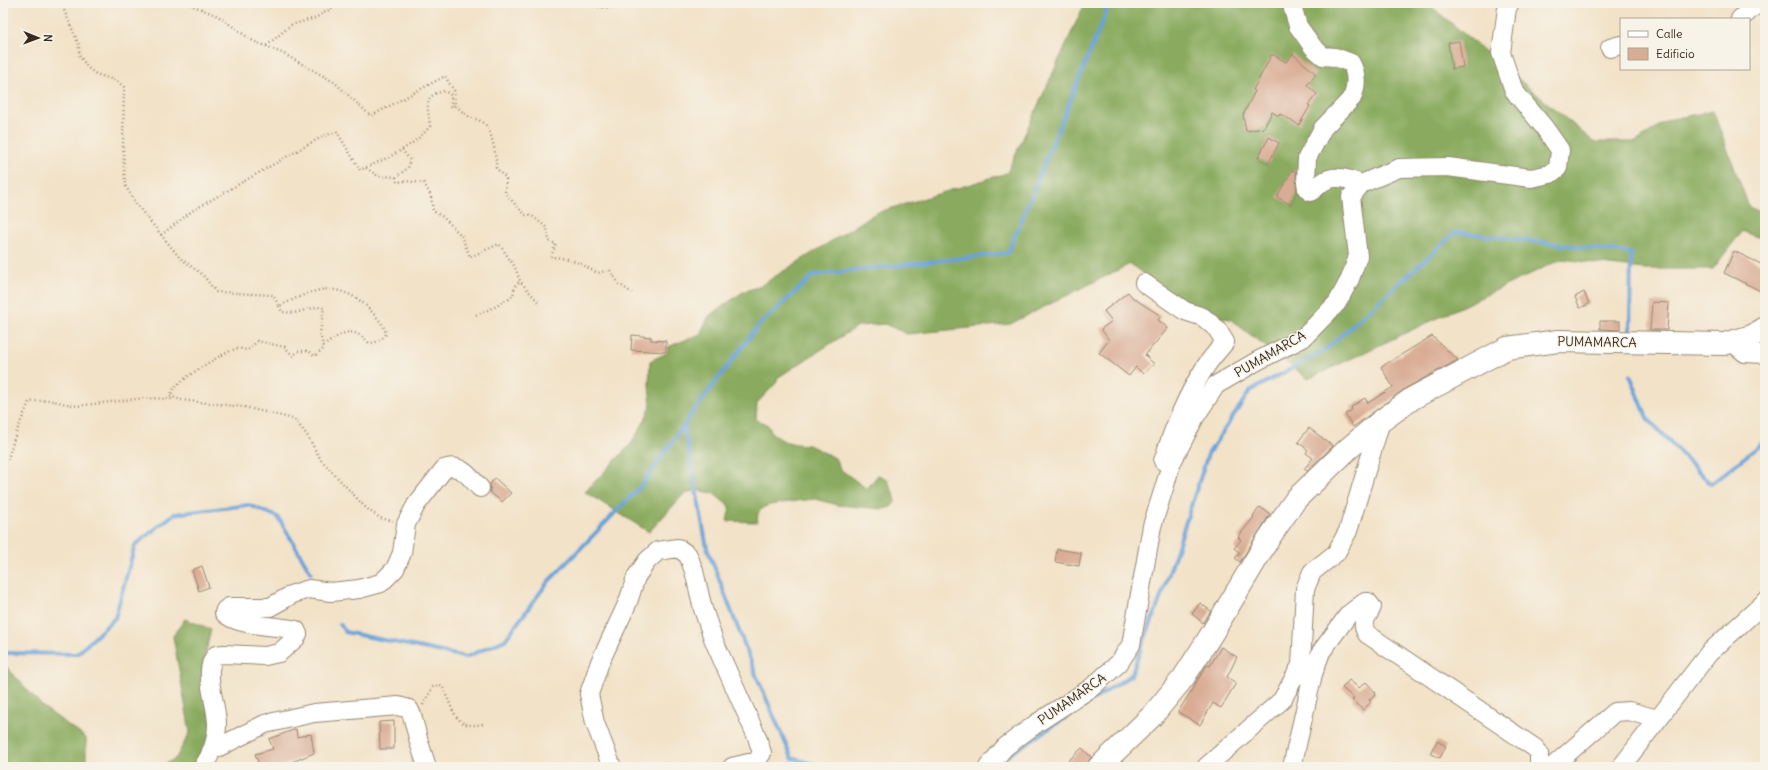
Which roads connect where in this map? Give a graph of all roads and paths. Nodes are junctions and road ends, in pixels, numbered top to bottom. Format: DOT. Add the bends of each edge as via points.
graph roads {
  1 [pos="61,3"];
  2 [pos="186,3"];
  3 [pos="341,3"];
  4 [pos="583,3"];
  5 [pos="632,3"];
  6 [pos="932,3"];
  7 [pos="1510,3"];
  8 [pos="1758,3"];
  9 [pos="931,7"];
  10 [pos="1293,9"];
  11 [pos="1741,18"];
  12 [pos="266,46"];
  13 [pos="455,105"];
  14 [pos="402,150"];
  15 [pos="366,168"];
  16 [pos="396,177"];
  17 [pos="1361,184"];
  18 [pos="161,235"];
  19 [pos="520,281"];
  20 [pos="1144,283"];
  21 [pos="632,293"];
  22 [pos="539,304"];
  23 [pos="279,306"];
  24 [pos="476,315"];
  25 [pos="1765,328"];
  26 [pos="1732,342"];
  27 [pos="323,346"];
  28 [pos="1765,354"];
  29 [pos="182,400"];
  30 [pos="1381,421"];
  31 [pos="3,466"];
  32 [pos="1165,486"];
  33 [pos="480,488"];
  34 [pos="406,524"];
  35 [pos="1765,602"];
  36 [pos="1307,669"];
  37 [pos="409,709"];
  38 [pos="1657,720"];
  39 [pos="483,724"];
  40 [pos="211,751"];
  41 [pos="203,767"];
  42 [pos="428,767"];
  43 [pos="612,767"];
  44 [pos="732,767"];
  45 [pos="988,767"];
  46 [pos="1099,767"];
  47 [pos="1206,767"];
  48 [pos="1292,767"];
  49 [pos="1539,767"];
  50 [pos="1552,767"];
  51 [pos="1621,767"];
  1 -- 18 [label="path" via="79,45 79,55 88,68 96,74 117,81 124,87 125,185 136,204"];
  2 -- 12 [label="path" via="218,16 253,41"];
  3 -- 12 [label="path" via="315,18 291,24"];
  4 -- 5 [label="path" via="591,6 617,7"];
  6 -- 9 [label="path"];
  7 -- 17 [label="street" via="1507,8 1501,53 1514,92 1560,150 1558,168 1550,174 1531,178 1448,167 1399,168"];
  8 -- 11 [label="street"];
  10 -- 17 [label="street" via="1298,26 1313,47 1323,56 1351,63 1355,71 1355,92 1352,98 1323,128 1308,158 1307,189 1310,192 1327,179 1333,178"];
  12 -- 13 [label="path" via="334,82 371,116 445,76 454,91"];
  13 -- 14 [label="path" via="451,107 451,95 445,91 434,93 428,99 430,126"];
  13 -- 21 [label="path" via="470,117 486,124 490,130 497,158 496,168 506,178 505,193 525,215 531,215 546,228 549,241 556,244 551,257 581,262 597,273 610,270 619,284"];
  14 -- 15 [label="path"];
  14 -- 16 [label="path" via="410,160 408,168"];
  15 -- 16 [label="path" via="378,176"];
  15 -- 18 [label="path" via="360,170 337,132 329,133 192,211"];
  16 -- 19 [label="path" via="397,182 424,183 431,196 433,211 461,235 470,257 499,244 515,267"];
  17 -- 32 [label="street, PUMAMARCA" via="1350,197 1358,256 1350,279 1337,303 1303,338 1216,385 1195,417 1171,464"];
  18 -- 23 [label="path" via="180,258 203,275 216,292 273,295"];
  19 -- 22 [label="path"];
  19 -- 24 [label="path" via="509,299"];
  20 -- 32 [label="street" via="1185,311 1203,317 1217,329 1225,342 1205,367 1192,389 1170,437 1161,469"];
  23 -- 27 [label="path" via="282,312 294,314 317,307 324,308 320,333"];
  23 -- 27 [label="path" via="317,290 347,293 369,308 384,327 386,334 381,340 369,343 352,331 343,332"];
  25 -- 26 [label="main road, PUMAMARCA" via="1752,336"];
  26 -- 28 [label="street" via="1745,353"];
  26 -- 30 [label="main road, PUMAMARCA" via="1724,344 1558,341 1507,348 1413,398"];
  27 -- 29 [label="path" via="315,356 308,351 298,351 293,356 285,347 257,341 246,351 237,349 200,368 174,388 170,396"];
  29 -- 31 [label="path" via="144,398 77,406 48,400 29,402"];
  29 -- 34 [label="path" via="244,407 294,419 307,434 321,460 366,508 380,518"];
  30 -- 36 [label="street" via="1348,531 1336,553 1312,572 1305,589"];
  30 -- 46 [label="main road, PUMAMARCA" via="1296,499 1269,538 1184,677 1153,715"];
  32 -- 45 [label="street, PUMAMARCA" via="1152,526 1131,645 1119,663 1091,688 1005,747"];
  33 -- 34 [label="street" via="463,471 450,466 444,469 416,505"];
  34 -- 40 [label="street" via="402,553 395,569 381,583 359,589 331,592 310,589 293,594 270,607 230,607 225,610 228,618 290,628 298,634 279,653 264,656 224,654 216,655 211,661 210,677 217,727 216,740"];
  35 -- 38 [label="street" via="1710,653"];
  36 -- 47 [label="street" via="1282,700"];
  36 -- 48 [label="street"];
  36 -- 49 [label="street" via="1349,614 1368,602 1372,607 1364,621 1367,634 1535,748"];
  37 -- 39 [label="path" via="420,709 433,687 440,685 444,687 460,721 465,724"];
  37 -- 40 [label="street" via="398,706 314,713 265,724"];
  37 -- 42 [label="street"];
  38 -- 50 [label="street" via="1629,711 1615,712"];
  38 -- 51 [label="street"];
  40 -- 41 [label="street"];
  43 -- 44 [label="street" via="595,723 589,694 636,577 658,551 678,548 688,554 714,641 762,753 757,761"];
}
